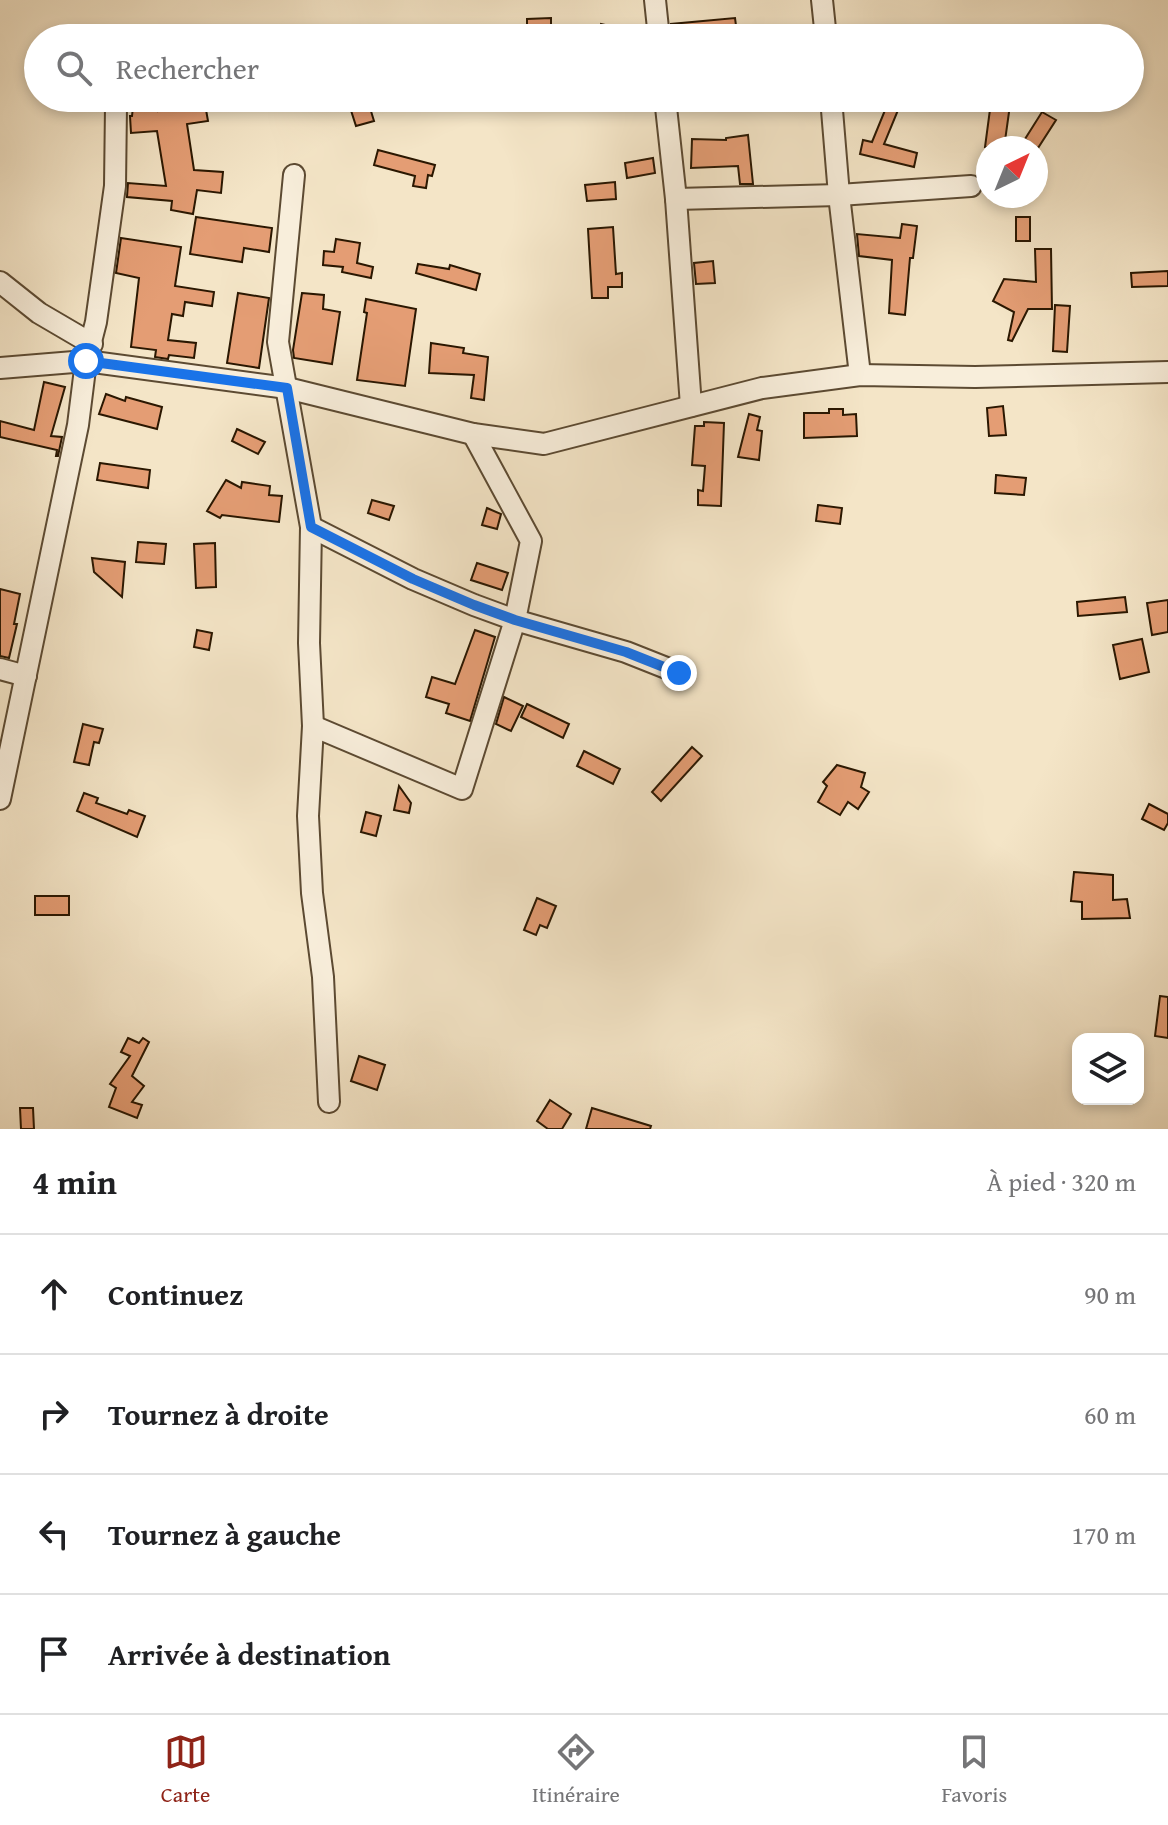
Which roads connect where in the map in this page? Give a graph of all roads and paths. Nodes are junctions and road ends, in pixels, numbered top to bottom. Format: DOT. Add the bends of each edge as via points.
graph roads {
  1 [pos="655,0"];
  2 [pos="822,0"];
  3 [pos="658,24"];
  4 [pos="825,24"];
  5 [pos="116,112"];
  6 [pos="667,112"];
  7 [pos="832,112"];
  8 [pos="294,175"];
  9 [pos="971,186"];
  10 [pos="839,195"];
  11 [pos="676,199"];
  12 [pos="0,282"];
  13 [pos="89,353"];
  14 [pos="0,368"];
  15 [pos="1168,372"];
  16 [pos="860,375"];
  17 [pos="287,388"];
  18 [pos="691,406"];
  19 [pos="473,434"];
  20 [pos="311,527"];
  21 [pos="515,620"];
  22 [pos="0,669"];
  23 [pos="679,673"];
  24 [pos="26,676"];
  25 [pos="313,726"];
  26 [pos="0,799"];
  27 [pos="329,1102"];
  1 -- 3 [label="street"];
  2 -- 4 [label="street"];
  5 -- 13 [label="street" via="115,186"];
  6 -- 11 [label="street"];
  7 -- 10 [label="street"];
  8 -- 17 [label="street" via="278,342"];
  9 -- 10 [label="street"];
  10 -- 11 [label="street"];
  10 -- 16 [label="street"];
  11 -- 18 [label="street"];
  12 -- 13 [label="street"];
  13 -- 14 [label="street"];
  13 -- 17 [label="street"];
  13 -- 24 [label="street"];
  15 -- 16 [label="street"];
  16 -- 18 [label="street" via="762,388"];
  17 -- 19 [label="street"];
  17 -- 20 [label="street"];
  18 -- 19 [label="street" via="544,444"];
  19 -- 21 [label="street" via="531,541"];
  20 -- 21 [label="street" via="413,579"];
  20 -- 25 [label="street"];
  21 -- 23 [label="street"];
  21 -- 25 [label="street" via="462,789"];
  22 -- 24 [label="street"];
  24 -- 26 [label="street"];
  25 -- 27 [label="street" via="308,816"];
}
